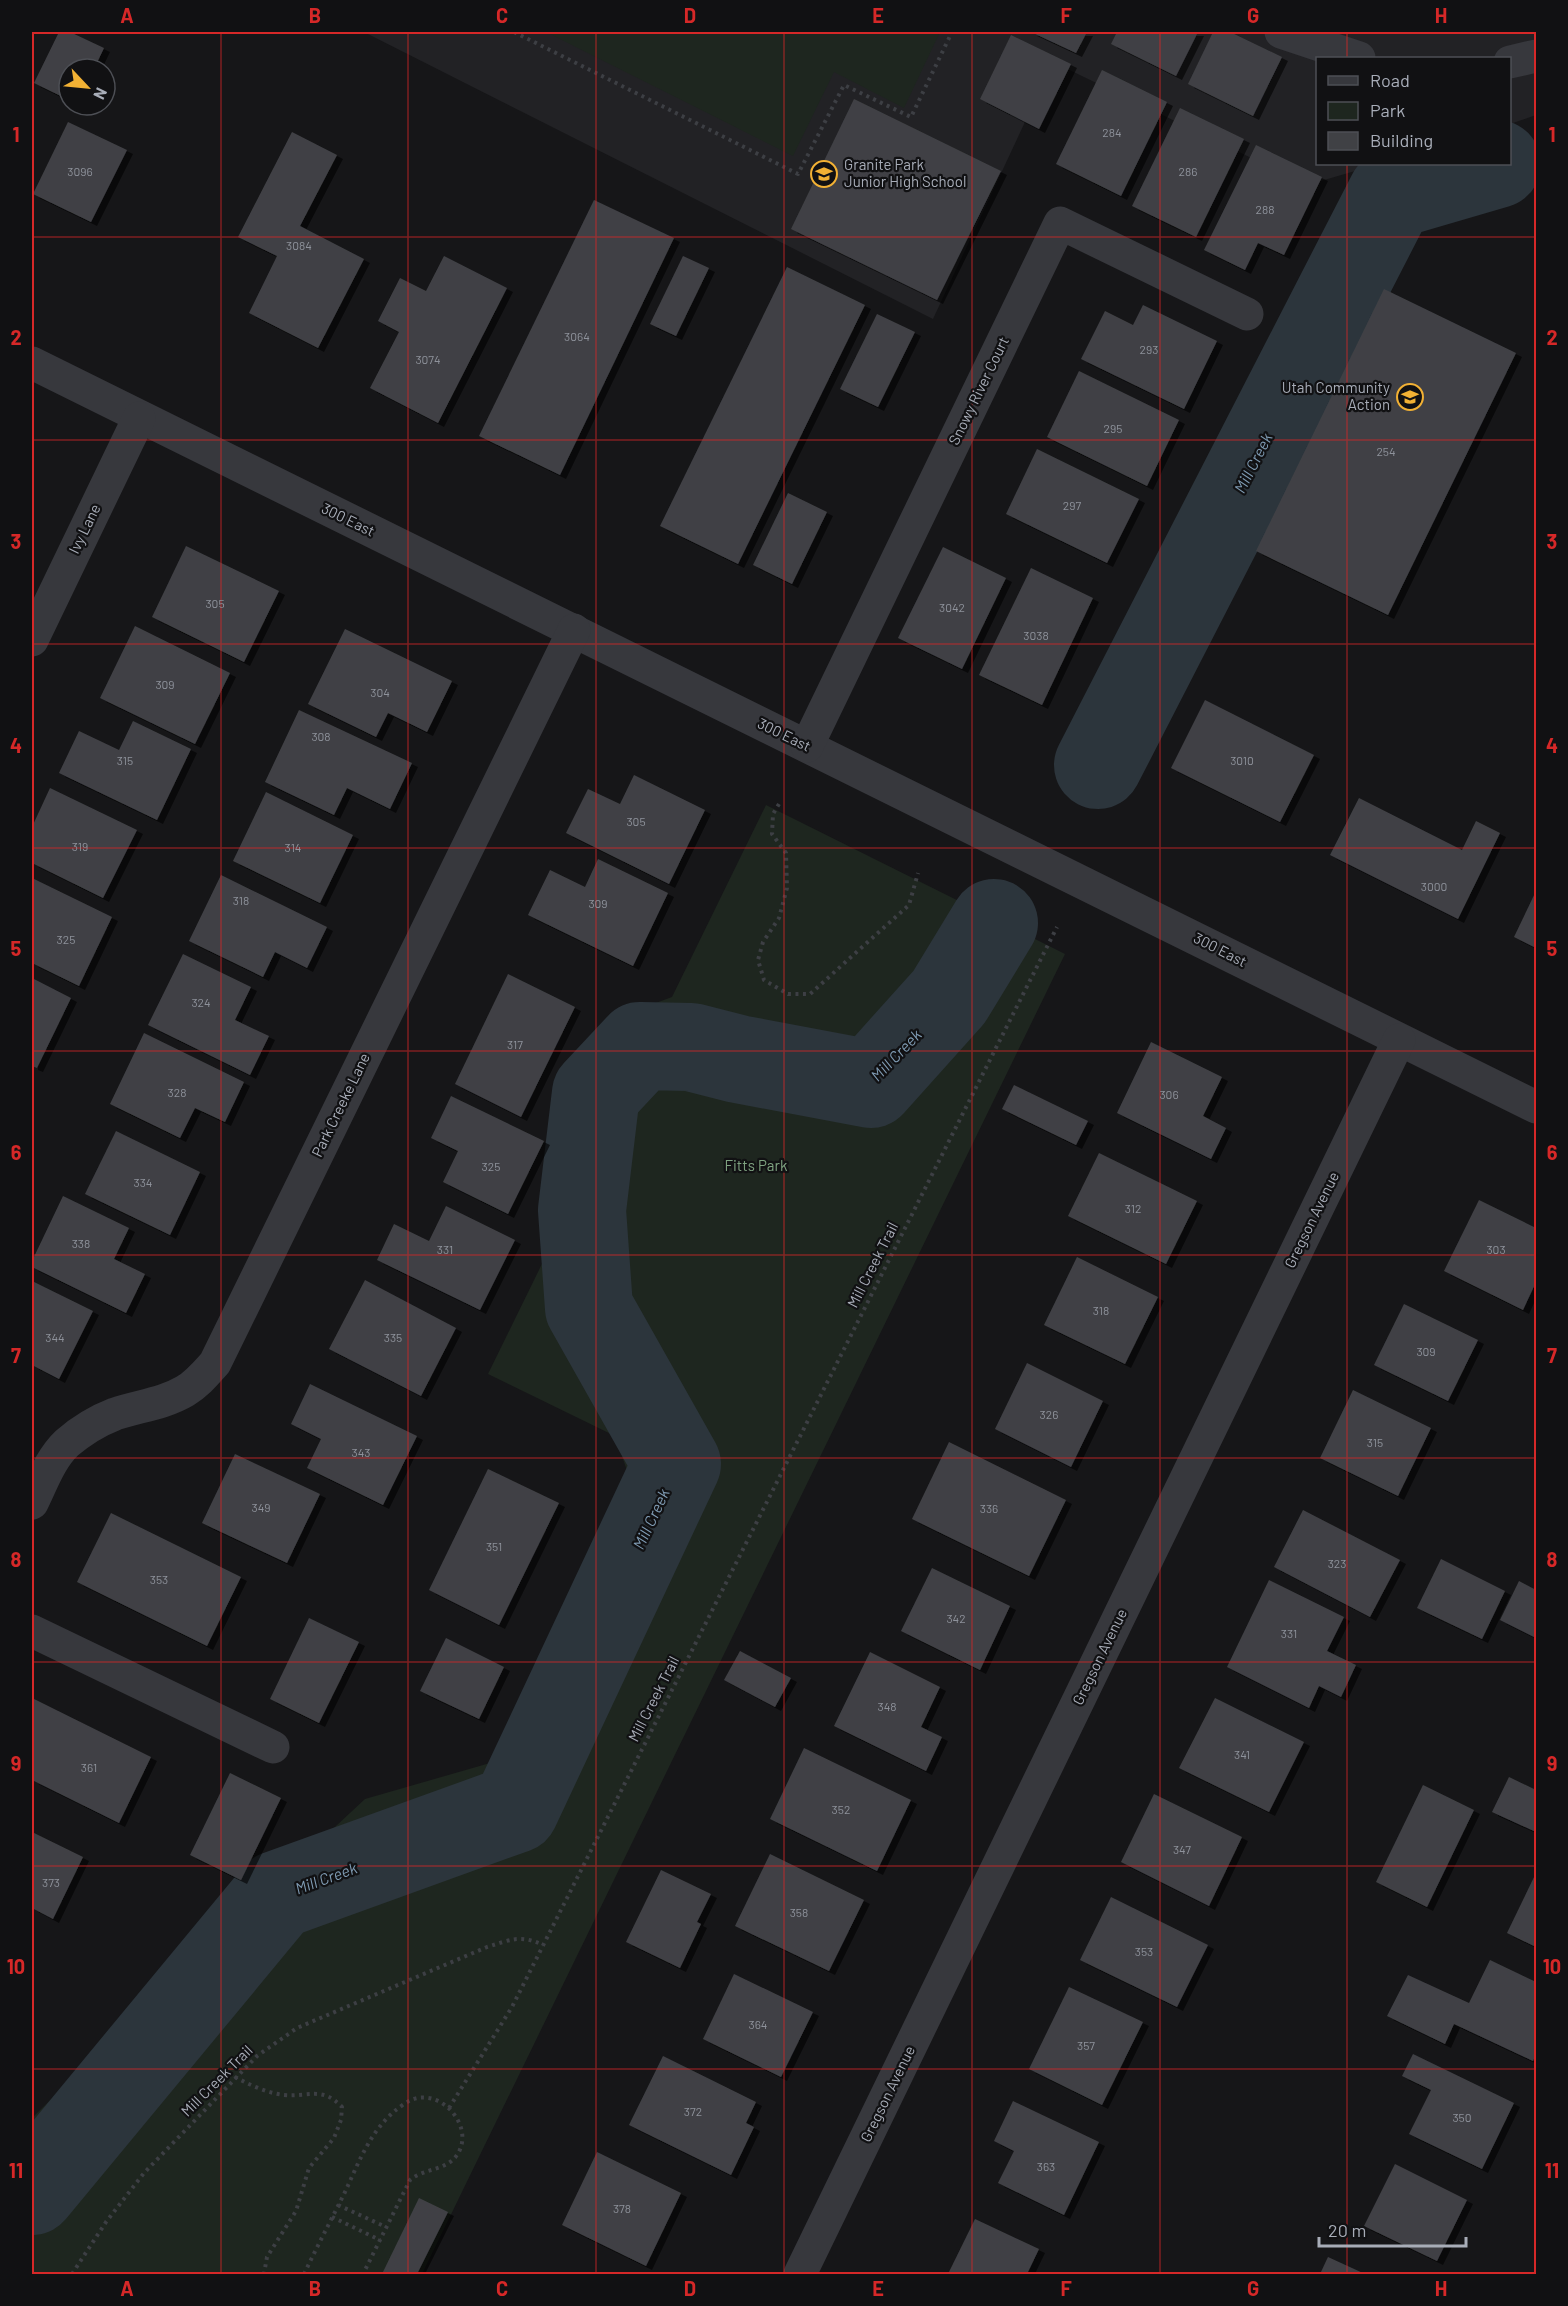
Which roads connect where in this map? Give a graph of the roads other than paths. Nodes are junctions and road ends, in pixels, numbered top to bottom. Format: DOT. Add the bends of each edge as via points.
graph roads {
  1 [pos="1281,32"];
  2 [pos="1536,56"];
  3 [pos="1356,57"];
  4 [pos="1511,62"];
  5 [pos="1247,314"];
  6 [pos="32,363"];
  7 [pos="139,418"];
  8 [pos="574,630"];
  9 [pos="32,640"];
  10 [pos="807,746"];
  11 [pos="1399,1040"];
  12 [pos="1536,1107"];
  13 [pos="32,1503"];
  14 [pos="32,1631"];
  15 [pos="273,1747"];
  16 [pos="800,2274"];
  1 -- 3 [label="street"];
  2 -- 4 [label="street"];
  5 -- 10 [label="street, Snowy River Court" via="1060,223"];
  6 -- 7 [label="street, 300 East"];
  7 -- 8 [label="street, 300 East"];
  7 -- 9 [label="street, Ivy Lane"];
  8 -- 10 [label="street, 300 East"];
  8 -- 13 [label="street, Park Creeke Lane" via="215,1363 185,1391 85,1429 50,1465"];
  10 -- 11 [label="street, 300 East"];
  11 -- 12 [label="street, 300 East"];
  11 -- 16 [label="street, Gregson Avenue"];
  14 -- 15 [label="street"];
}
